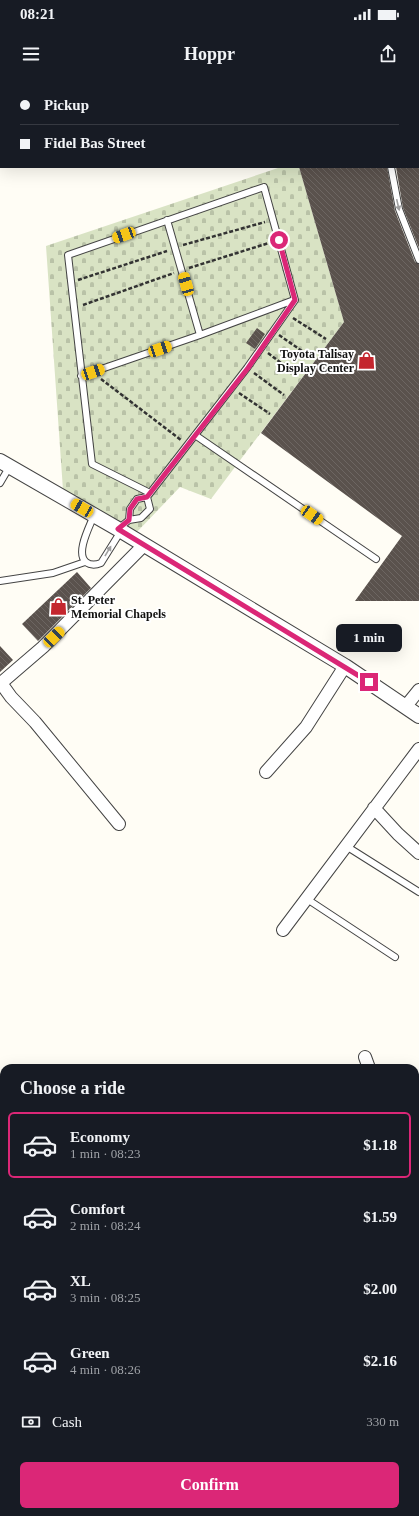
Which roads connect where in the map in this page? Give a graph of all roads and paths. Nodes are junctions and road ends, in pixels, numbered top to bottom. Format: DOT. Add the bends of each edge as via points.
graph roads {
  1 [pos="391,168"];
  2 [pos="167,220"];
  3 [pos="419,260"];
  4 [pos="295,300"];
  5 [pos="286,313"];
  6 [pos="272,330"];
  7 [pos="200,335"];
  8 [pos="326,339"];
  9 [pos="261,348"];
  10 [pos="312,358"];
  11 [pos="248,368"];
  12 [pos="93,372"];
  13 [pos="81,376"];
  14 [pos="298,376"];
  15 [pos="232,388"];
  16 [pos="284,395"];
  17 [pos="270,414"];
  18 [pos="195,435"];
  19 [pos="5,463"];
  20 [pos="0,483"];
  21 [pos="149,495"];
  22 [pos="94,515"];
  23 [pos="123,526"];
  24 [pos="144,545"];
  25 [pos="376,559"];
  26 [pos="85,562"];
  27 [pos="0,582"];
  28 [pos="345,666"];
  29 [pos="1,683"];
  30 [pos="419,690"];
  31 [pos="406,706"];
  32 [pos="419,716"];
  33 [pos="419,749"];
  34 [pos="266,772"];
  35 [pos="374,808"];
  36 [pos="119,824"];
  37 [pos="346,846"];
  38 [pos="419,853"];
  39 [pos="419,892"];
  40 [pos="307,899"];
  41 [pos="283,930"];
  42 [pos="396,957"];
  1 -- 3 [label="lane, one-way" via="399,209"];
  2 -- 4 [label="lane" via="264,186"];
  2 -- 7 [label="lane"];
  2 -- 13 [label="lane" via="68,255"];
  4 -- 5 [label="lane"];
  4 -- 7 [label="lane"];
  5 -- 6 [label="lane"];
  5 -- 8 [label="path"];
  6 -- 9 [label="lane"];
  6 -- 10 [label="path"];
  7 -- 12 [label="lane"];
  9 -- 11 [label="lane"];
  9 -- 14 [label="path"];
  11 -- 15 [label="lane"];
  11 -- 16 [label="path"];
  12 -- 13 [label="lane"];
  12 -- 18 [label="path" via="183,442"];
  13 -- 21 [label="lane" via="92,464"];
  15 -- 17 [label="path"];
  15 -- 18 [label="lane"];
  18 -- 21 [label="lane"];
  18 -- 25 [label="lane"];
  19 -- 20 [label="lane"];
  19 -- 22 [label="street"];
  21 -- 23 [label="lane" via="137,499"];
  21 -- 23 [label="lane" via="150,509 141,518"];
  22 -- 23 [label="street"];
  22 -- 26 [label="lane" via="82,549"];
  23 -- 24 [label="street"];
  26 -- 23 [label="lane, one-way" via="93,565 101,563"];
  24 -- 28 [label="street"];
  24 -- 29 [label="street" via="43,647"];
  26 -- 27 [label="lane" via="53,573"];
  28 -- 31 [label="street"];
  28 -- 34 [label="street" via="306,727"];
  29 -- 36 [label="street"];
  30 -- 31 [label="street"];
  31 -- 32 [label="street"];
  33 -- 35 [label="street"];
  35 -- 37 [label="street"];
  35 -- 38 [label="street"];
  37 -- 39 [label="lane"];
  37 -- 40 [label="street"];
  40 -- 41 [label="street"];
  40 -- 42 [label="lane"];
}
